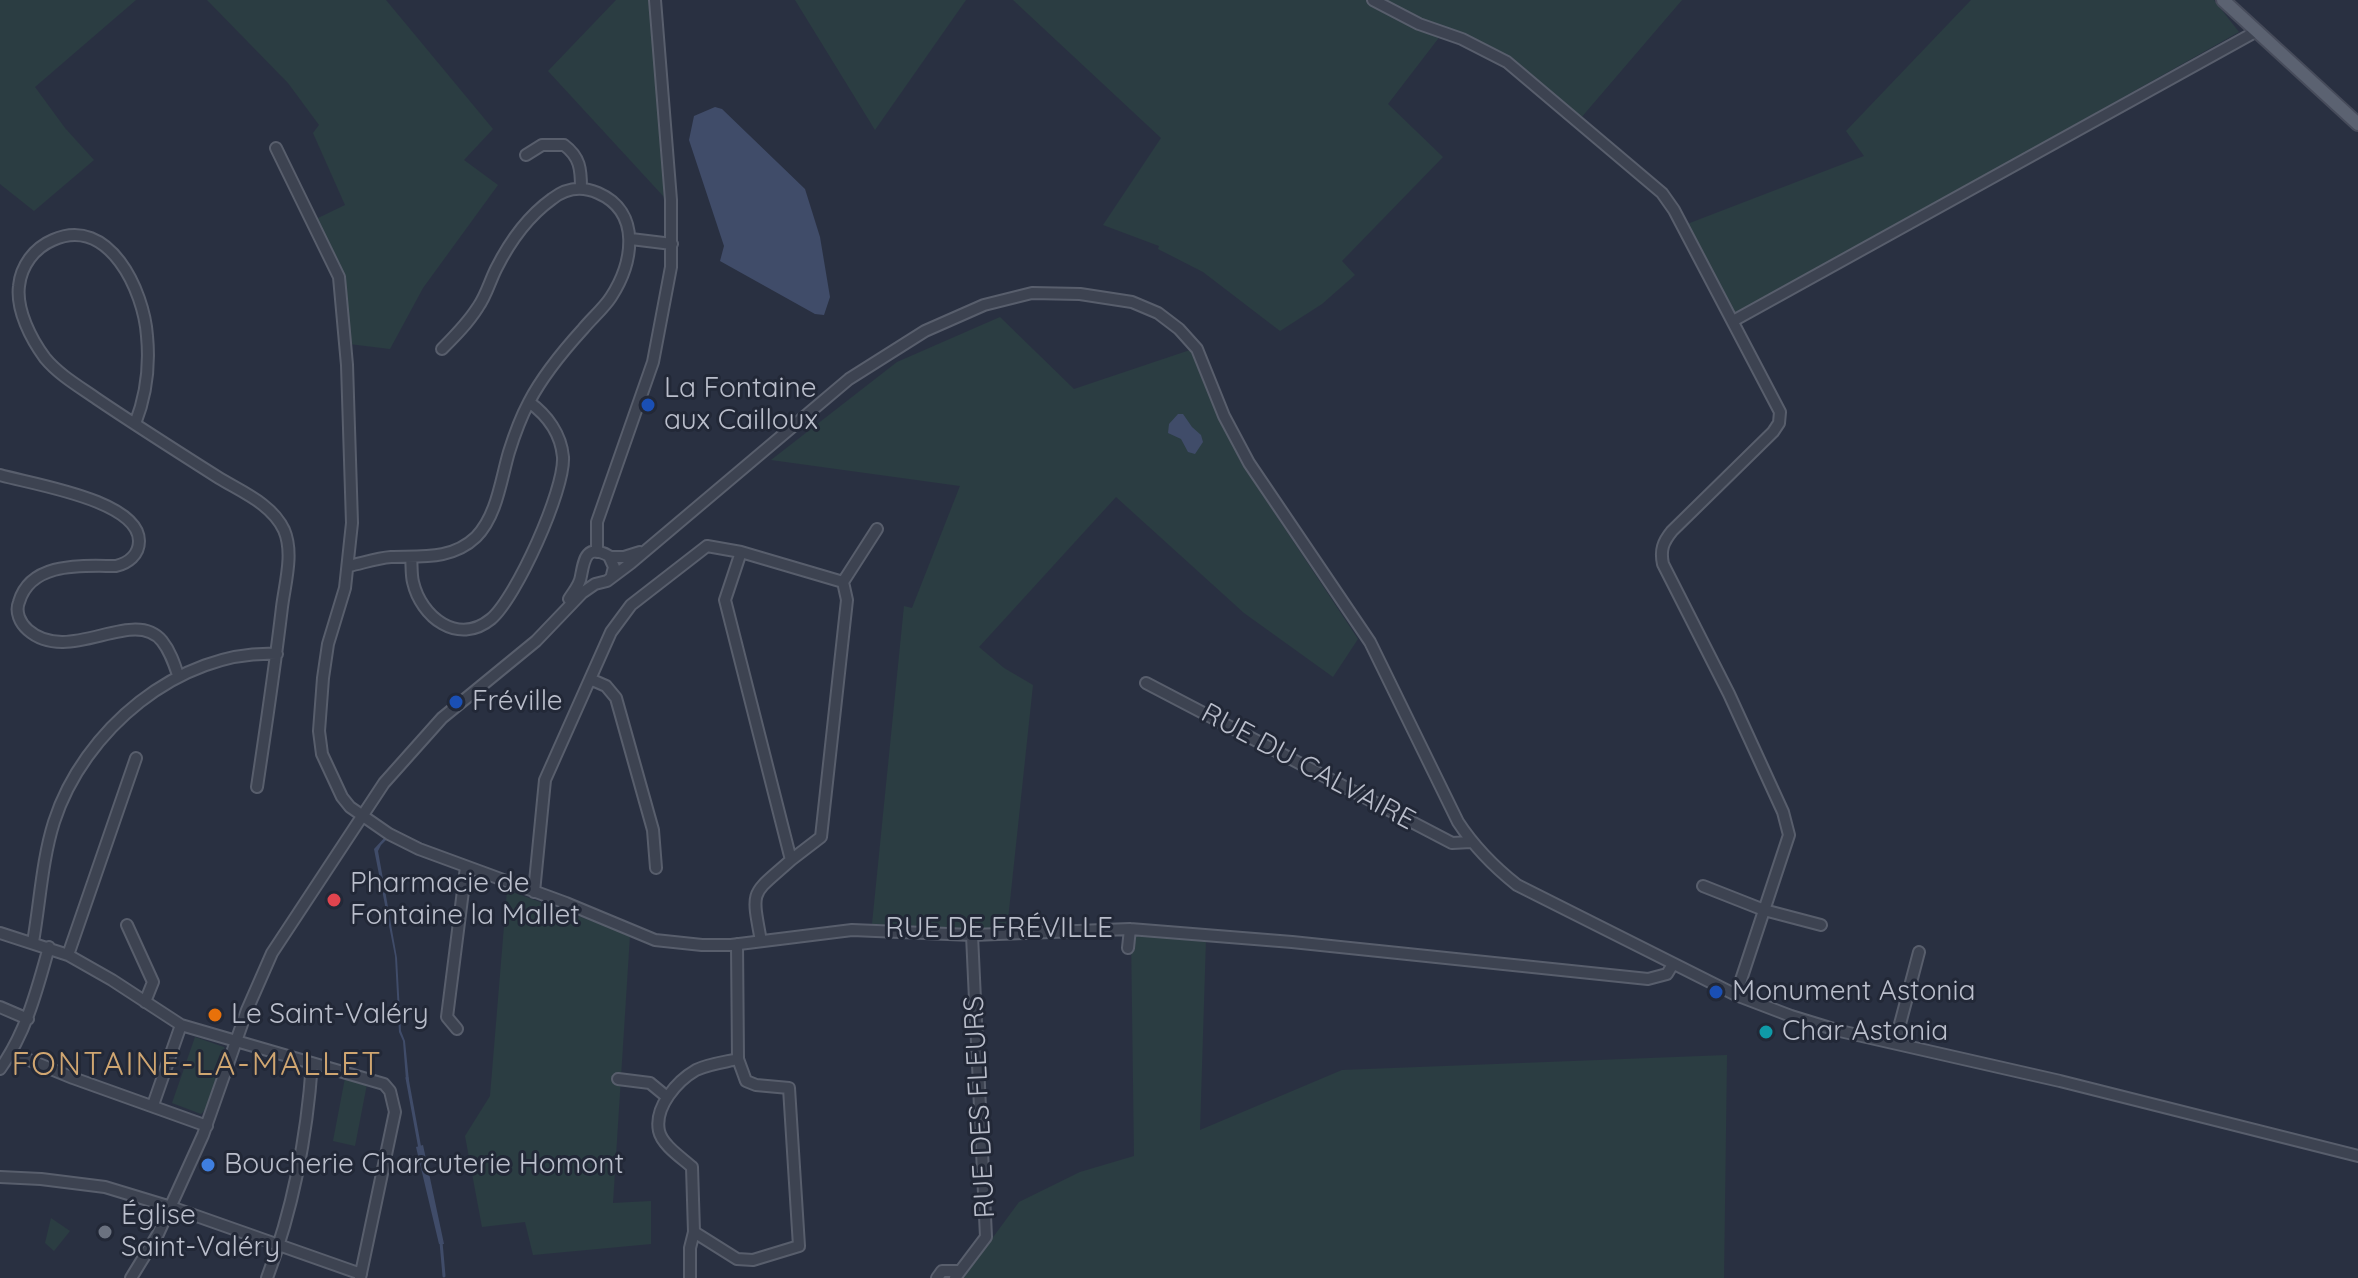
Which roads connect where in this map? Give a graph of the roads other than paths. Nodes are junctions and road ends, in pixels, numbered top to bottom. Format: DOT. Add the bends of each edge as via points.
graph roads {
  1 [pos="655,0"];
  2 [pos="1373,0"];
  3 [pos="2223,0"];
  4 [pos="1386,3"];
  5 [pos="2257,31"];
  6 [pos="2358,124"];
  7 [pos="276,148"];
  8 [pos="526,155"];
  9 [pos="581,188"];
  10 [pos="631,239"];
  11 [pos="672,244"];
  12 [pos="1733,321"];
  13 [pos="442,349"];
  14 [pos="529,402"];
  15 [pos="135,424"];
  16 [pos="0,475"];
  17 [pos="877,529"];
  18 [pos="649,547"];
  19 [pos="597,552"];
  20 [pos="741,552"];
  21 [pos="411,557"];
  22 [pos="610,557"];
  23 [pos="349,566"];
  24 [pos="582,574"];
  25 [pos="612,575"];
  26 [pos="843,582"];
  27 [pos="595,584"];
  28 [pos="555,621"];
  29 [pos="277,654"];
  30 [pos="178,675"];
  31 [pos="590,679"];
  32 [pos="1146,683"];
  33 [pos="136,758"];
  34 [pos="257,787"];
  35 [pos="362,817"];
  36 [pos="1471,842"];
  37 [pos="791,860"];
  38 [pos="466,867"];
  39 [pos="656,868"];
  40 [pos="1703,886"];
  41 [pos="534,892"];
  42 [pos="1764,910"];
  43 [pos="127,925"];
  44 [pos="1821,925"];
  45 [pos="1130,929"];
  46 [pos="0,933"];
  47 [pos="972,935"];
  48 [pos="761,941"];
  49 [pos="33,942"];
  50 [pos="737,944"];
  51 [pos="49,947"];
  52 [pos="1128,948"];
  53 [pos="1919,952"];
  54 [pos="68,955"];
  55 [pos="1669,961"];
  56 [pos="1736,995"];
  57 [pos="145,1002"];
  58 [pos="0,1007"];
  59 [pos="28,1019"];
  60 [pos="181,1025"];
  61 [pos="457,1029"];
  62 [pos="237,1042"];
  63 [pos="1895,1043"];
  64 [pos="12,1053"];
  65 [pos="738,1059"];
  66 [pos="312,1063"];
  67 [pos="0,1069"];
  68 [pos="618,1079"];
  69 [pos="667,1097"];
  70 [pos="153,1105"];
  71 [pos="207,1126"];
  72 [pos="2358,1156"];
  73 [pos="0,1177"];
  74 [pos="171,1207"];
  75 [pos="694,1232"];
  76 [pos="279,1245"];
  77 [pos="958,1274"];
  78 [pos="361,1276"];
  79 [pos="131,1278"];
  80 [pos="267,1278"];
  81 [pos="690,1278"];
  82 [pos="937,1278"];
  1 -- 11 [label="street"];
  2 -- 4 [label="street"];
  3 -- 5 [label="main road"];
  4 -- 12 [label="street" via="1419,24 1507,62 1662,193"];
  5 -- 6 [label="main road"];
  5 -- 12 [label="street"];
  7 -- 23 [label="street" via="339,277 352,478"];
  8 -- 9 [label="street" via="542,145 564,145 580,164"];
  9 -- 10 [label="street" via="615,204"];
  9 -- 13 [label="street" via="554,197 521,228 480,305"];
  10 -- 11 [label="street"];
  10 -- 14 [label="street" via="610,299 555,362"];
  11 -- 19 [label="street" via="653,362 597,522"];
  12 -- 42 [label="street" via="1780,412 1779,423 1672,531 1661,554 1783,812 1789,835"];
  14 -- 21 [label="street" via="482,529 458,550"];
  14 -- 21 [label="street" via="546,414 563,461 549,513 509,597 482,625 463,630 445,626 421,603"];
  15 -- 15 [label="street" via="147,382 147,335 127,271 94,239 78,235 49,241 25,264 19,278 18,296 34,339 63,375"];
  15 -- 29 [label="street" via="265,506 282,526 288,557"];
  16 -- 30 [label="street" via="114,508 139,538 136,553 125,564 57,568 30,583 17,611 27,629 47,641 75,643 146,630 162,641"];
  17 -- 26 [label="street"];
  18 -- 22 [label="street"];
  18 -- 25 [label="street"];
  18 -- 36 [label="street" via="849,379 925,331 984,305 1032,293 1132,302 1158,313 1197,349 1249,463 1370,642"];
  19 -- 22 [label="street"];
  19 -- 24 [label="street" via="585,557"];
  20 -- 26 [label="street"];
  20 -- 31 [label="street" via="707,546 631,605 611,632"];
  20 -- 37 [label="street" via="725,600"];
  21 -- 23 [label="street"];
  22 -- 25 [label="street"];
  23 -- 35 [label="street" via="328,644 319,731 329,772 342,797"];
  24 -- 27 [label="street"];
  24 -- 28 [label="street"];
  25 -- 27 [label="street"];
  26 -- 37 [label="street" via="847,600 821,837"];
  27 -- 28 [label="street"];
  28 -- 35 [label="street" via="428,732"];
  29 -- 30 [label="street" via="229,659"];
  29 -- 34 [label="street"];
  30 -- 49 [label="street" via="107,732 65,794 48,845"];
  31 -- 39 [label="street" via="616,698 653,830"];
  31 -- 41 [label="street" via="545,780"];
  32 -- 36 [label="street, RUE DU CALVAIRE" via="1452,843"];
  33 -- 54 [label="street"];
  35 -- 38 [label="street, RUE DE FRÉVILLE" via="419,849"];
  35 -- 62 [label="street" via="272,953"];
  36 -- 55 [label="street" via="1517,885"];
  37 -- 48 [label="street" via="757,890"];
  38 -- 41 [label="street, RUE DE FRÉVILLE"];
  38 -- 61 [label="street" via="447,1017"];
  40 -- 42 [label="street"];
  41 -- 50 [label="street, RUE DE FRÉVILLE" via="655,940"];
  42 -- 44 [label="street"];
  42 -- 56 [label="street"];
  43 -- 57 [label="street" via="153,982"];
  45 -- 47 [label="street, RUE DE FRÉVILLE"];
  45 -- 52 [label="street"];
  45 -- 55 [label="street, RUE DE FRÉVILLE" via="1648,979 1660,977 1659,970"];
  46 -- 49 [label="street"];
  47 -- 48 [label="street, RUE DE FRÉVILLE" via="873,929"];
  47 -- 77 [label="street, RUE DES FLEURS" via="986,1237"];
  48 -- 50 [label="street, RUE DE FRÉVILLE"];
  49 -- 51 [label="street"];
  50 -- 65 [label="street"];
  51 -- 54 [label="street"];
  51 -- 59 [label="street"];
  53 -- 63 [label="street"];
  54 -- 57 [label="street"];
  55 -- 56 [label="street"];
  56 -- 63 [label="street" via="1840,1031"];
  57 -- 60 [label="street"];
  58 -- 59 [label="street"];
  59 -- 64 [label="street"];
  60 -- 62 [label="street"];
  60 -- 70 [label="street"];
  62 -- 66 [label="street"];
  62 -- 71 [label="street"];
  63 -- 72 [label="street"];
  64 -- 67 [label="street"];
  64 -- 70 [label="street"];
  65 -- 69 [label="street" via="698,1069"];
  65 -- 75 [label="street" via="746,1081 789,1088 799,1246 753,1260 737,1259"];
  66 -- 76 [label="street" via="302,1155"];
  66 -- 78 [label="street" via="384,1084 394,1100"];
  68 -- 69 [label="street" via="650,1083"];
  69 -- 75 [label="street" via="659,1132 692,1167"];
  70 -- 71 [label="street"];
  71 -- 74 [label="street"];
  73 -- 74 [label="street" via="105,1187"];
  74 -- 76 [label="street"];
  74 -- 79 [label="street"];
  75 -- 81 [label="street"];
  76 -- 78 [label="street"];
  76 -- 80 [label="street"];
  77 -- 82 [label="street, RUE DES FLEURS" via="942,1271"];
}
